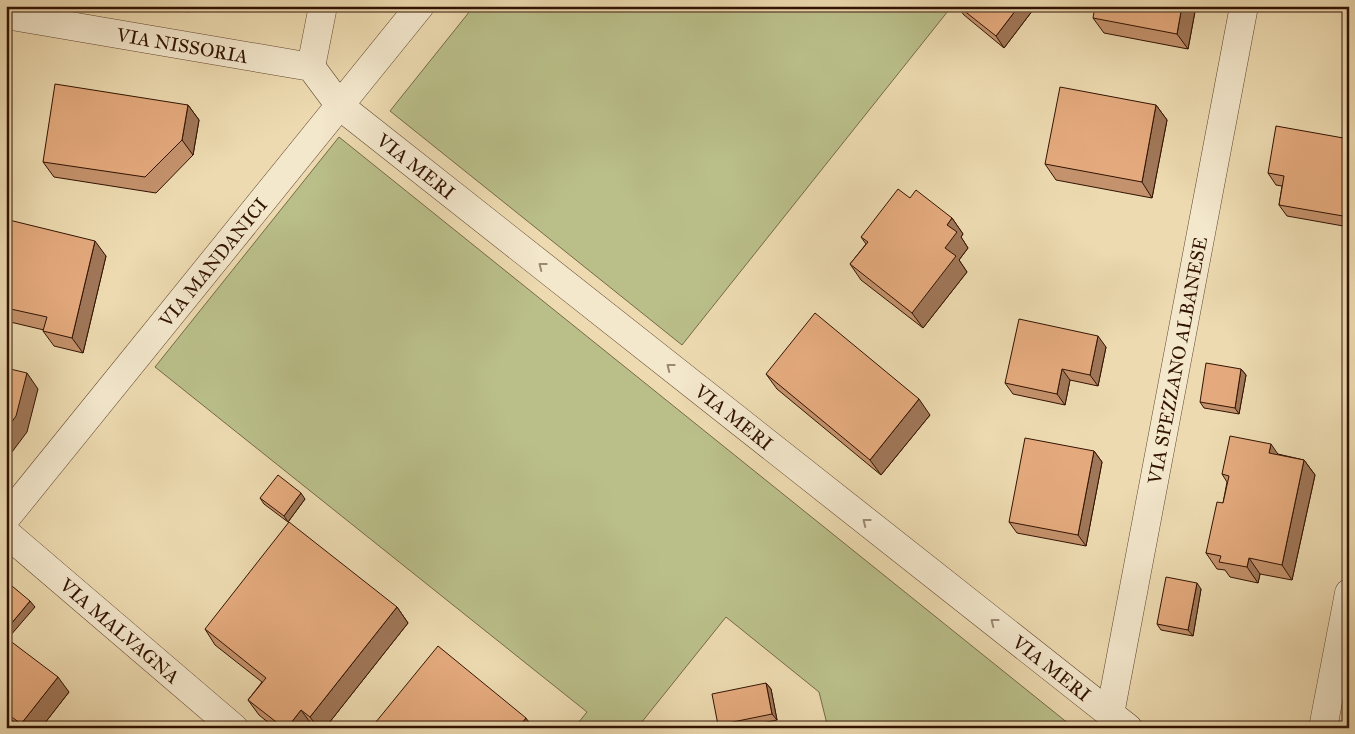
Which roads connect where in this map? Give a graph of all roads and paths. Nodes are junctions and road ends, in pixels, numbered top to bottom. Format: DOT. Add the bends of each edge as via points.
graph roads {
  1 [pos="323,6"];
  2 [pos="420,6"];
  3 [pos="1244,6"];
  4 [pos="6,15"];
  5 [pos="311,67"];
  6 [pos="340,106"];
  7 [pos="6,518"];
  8 [pos="6,533"];
  9 [pos="1349,592"];
  10 [pos="1119,721"];
  11 [pos="234,728"];
  12 [pos="1323,728"];
  1 -- 5 [label="street"];
  2 -- 6 [label="street, VIA MANDANICI"];
  3 -- 10 [label="street, VIA SPEZZANO ALBANESE"];
  4 -- 5 [label="street, VIA NISSORIA"];
  5 -- 6 [label="street"];
  6 -- 7 [label="street, VIA MANDANICI"];
  10 -- 6 [label="street, VIA MERI, one-way"];
  8 -- 11 [label="street, VIA MALVAGNA"];
  9 -- 12 [label="street"];
}
